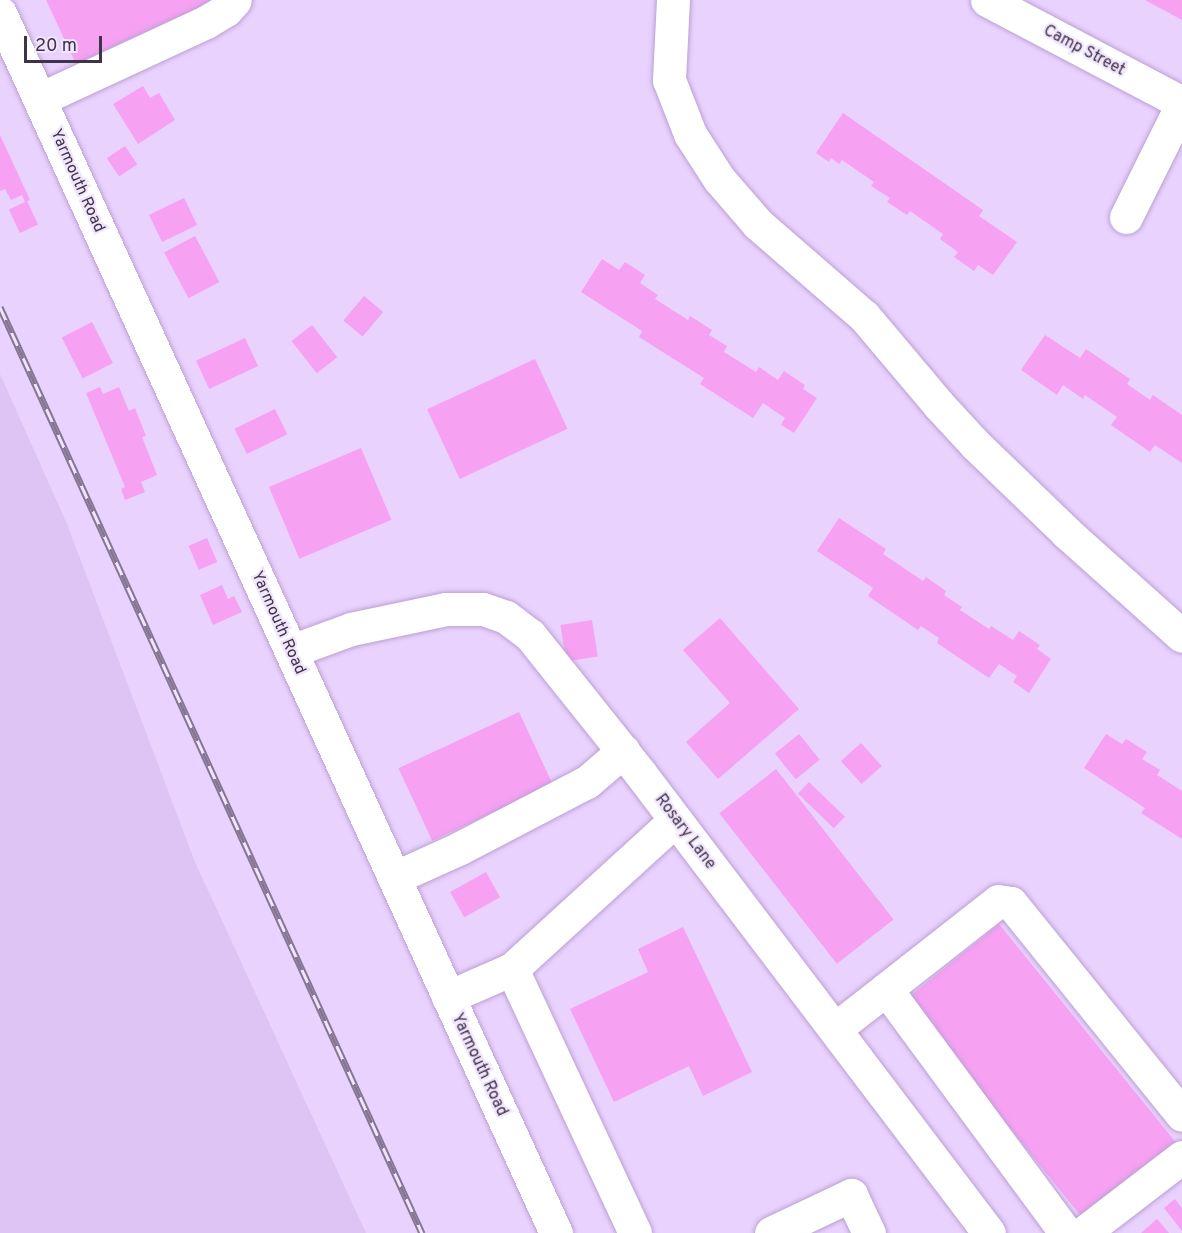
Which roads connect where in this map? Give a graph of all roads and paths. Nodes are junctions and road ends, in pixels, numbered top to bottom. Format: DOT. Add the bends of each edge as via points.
graph roads {
  1 [pos="235,0"];
  2 [pos="673,0"];
  3 [pos="987,0"];
  4 [pos="0,13"];
  5 [pos="39,99"];
  6 [pos="1182,104"];
  7 [pos="1126,217"];
  8 [pos="1182,636"];
  9 [pos="291,651"];
  10 [pos="623,751"];
  11 [pos="675,820"];
  12 [pos="394,878"];
  13 [pos="512,969"];
  14 [pos="886,989"];
  15 [pos="448,997"];
  16 [pos="835,1029"];
  17 [pos="1182,1115"];
  18 [pos="1182,1156"];
  19 [pos="556,1233"];
  20 [pos="635,1233"];
  21 [pos="771,1233"];
  22 [pos="869,1233"];
  23 [pos="989,1233"];
  24 [pos="1066,1233"];
  25 [pos="1083,1233"];
  1 -- 5 [label="main road" via="206,22"];
  2 -- 8 [label="main road" via="669,80 690,134 719,179 758,224 864,316 976,445"];
  3 -- 6 [label="main road, Camp Street"];
  4 -- 5 [label="main road, Yarmouth Road"];
  5 -- 9 [label="main road, Yarmouth Road"];
  6 -- 7 [label="main road"];
  9 -- 10 [label="main road, Rosary Lane" via="351,629 446,609 483,609 506,617 530,635"];
  9 -- 12 [label="main road, Yarmouth Road"];
  10 -- 11 [label="main road, Rosary Lane"];
  10 -- 12 [label="main road" via="587,782"];
  11 -- 13 [label="main road"];
  11 -- 16 [label="main road, Rosary Lane"];
  12 -- 15 [label="main road, Yarmouth Road"];
  13 -- 15 [label="main road"];
  13 -- 20 [label="main road"];
  14 -- 16 [label="main road"];
  14 -- 17 [label="main road" via="998,901 1011,903"];
  14 -- 24 [label="main road"];
  15 -- 19 [label="main road, Yarmouth Road"];
  16 -- 23 [label="main road, Rosary Lane"];
  18 -- 25 [label="main road"];
  21 -- 22 [label="main road" via="851,1195"];
}
